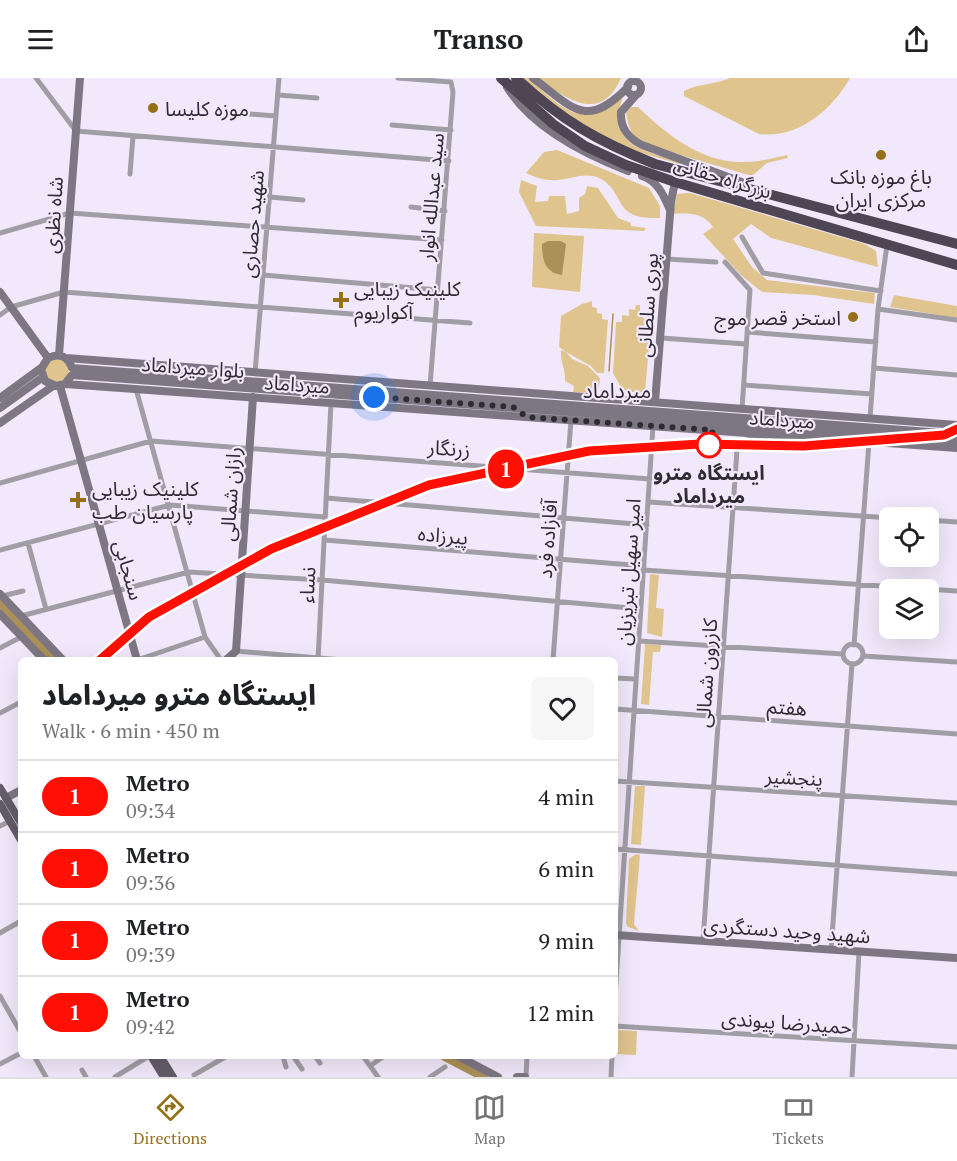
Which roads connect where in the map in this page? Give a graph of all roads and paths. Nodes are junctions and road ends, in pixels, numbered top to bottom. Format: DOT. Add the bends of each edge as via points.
graph roads {
  1 [pos="36,78"];
  2 [pos="81,78"];
  3 [pos="279,78"];
  4 [pos="398,78"];
  5 [pos="501,78"];
  6 [pos="516,78"];
  7 [pos="533,78"];
  8 [pos="278,95"];
  9 [pos="317,98"];
  10 [pos="224,112"];
  11 [pos="276,116"];
  12 [pos="392,125"];
  13 [pos="451,130"];
  14 [pos="76,131"];
  15 [pos="133,136"];
  16 [pos="274,147"];
  17 [pos="449,161"];
  18 [pos="130,174"];
  19 [pos="675,182"];
  20 [pos="770,195"];
  21 [pos="270,197"];
  22 [pos="303,200"];
  23 [pos="411,207"];
  24 [pos="670,210"];
  25 [pos="445,211"];
  26 [pos="70,213"];
  27 [pos="267,227"];
  28 [pos="0,233"];
  29 [pos="742,237"];
  30 [pos="442,240"];
  31 [pos="887,244"];
  32 [pos="957,244"];
  33 [pos="667,260"];
  34 [pos="716,262"];
  35 [pos="725,262"];
  36 [pos="957,265"];
  37 [pos="263,275"];
  38 [pos="438,290"];
  39 [pos="881,291"];
  40 [pos="0,292"];
  41 [pos="64,292"];
  42 [pos="261,306"];
  43 [pos="11,307"];
  44 [pos="878,309"];
  45 [pos="0,315"];
  46 [pos="436,320"];
  47 [pos="957,320"];
  48 [pos="470,322"];
  49 [pos="747,332"];
  50 [pos="661,338"];
  51 [pos="876,342"];
  52 [pos="746,344"];
  53 [pos="63,357"];
  54 [pos="48,358"];
  55 [pos="42,368"];
  56 [pos="874,368"];
  57 [pos="72,371"];
  58 [pos="255,373"];
  59 [pos="957,375"];
  60 [pos="43,377"];
  61 [pos="744,384"];
  62 [pos="60,385"];
  63 [pos="430,386"];
  64 [pos="136,389"];
  65 [pos="872,394"];
  66 [pos="253,397"];
  67 [pos="0,398"];
  68 [pos="12,400"];
  69 [pos="655,402"];
  70 [pos="331,403"];
  71 [pos="513,407"];
  72 [pos="0,408"];
  73 [pos="21,409"];
  74 [pos="742,409"];
  75 [pos="527,417"];
  76 [pos="870,418"];
  77 [pos="571,420"];
  78 [pos="0,423"];
  79 [pos="957,425"];
  80 [pos="653,426"];
  81 [pos="849,434"];
  82 [pos="957,434"];
  83 [pos="773,435"];
  84 [pos="825,439"];
  85 [pos="151,441"];
  86 [pos="957,441"];
  87 [pos="869,442"];
  88 [pos="957,448"];
  89 [pos="250,449"];
  90 [pos="328,454"];
  91 [pos="81,460"];
  92 [pos="567,472"];
  93 [pos="650,479"];
  94 [pos="0,483"];
  95 [pos="326,498"];
  96 [pos="648,502"];
  97 [pos="170,505"];
  98 [pos="732,507"];
  99 [pos="245,511"];
  100 [pos="863,516"];
  101 [pos="325,517"];
  102 [pos="879,517"];
  103 [pos="564,518"];
  104 [pos="939,521"];
  105 [pos="957,522"];
  106 [pos="98,523"];
  107 [pos="646,525"];
  108 [pos="324,540"];
  109 [pos="28,543"];
  110 [pos="0,550"];
  111 [pos="560,560"];
  112 [pos="644,568"];
  113 [pos="189,572"];
  114 [pos="241,574"];
  115 [pos="728,576"];
  116 [pos="322,580"];
  117 [pos="858,584"];
  118 [pos="117,589"];
  119 [pos="23,591"];
  120 [pos="957,591"];
  121 [pos="1,595"];
  122 [pos="557,603"];
  123 [pos="46,609"];
  124 [pos="641,609"];
  125 [pos="0,614"];
  126 [pos="21,616"];
  127 [pos="21,637"];
  128 [pos="205,637"];
  129 [pos="639,641"];
  130 [pos="854,645"];
  131 [pos="723,646"];
  132 [pos="0,648"];
  133 [pos="236,651"];
  134 [pos="843,654"];
  135 [pos="863,656"];
  136 [pos="41,657"];
  137 [pos="60,657"];
  138 [pos="136,657"];
  139 [pos="146,657"];
  140 [pos="222,657"];
  141 [pos="228,657"];
  142 [pos="298,657"];
  143 [pos="318,657"];
  144 [pos="553,657"];
  145 [pos="957,662"];
  146 [pos="852,664"];
  147 [pos="618,678"];
  148 [pos="636,679"];
  149 [pos="18,704"];
  150 [pos="618,709"];
  151 [pos="634,711"];
  152 [pos="0,713"];
  153 [pos="718,717"];
  154 [pos="848,726"];
  155 [pos="957,734"];
  156 [pos="618,781"];
  157 [pos="630,782"];
  158 [pos="0,788"];
  159 [pos="713,788"];
  160 [pos="18,792"];
  161 [pos="843,795"];
  162 [pos="3,801"];
  163 [pos="957,803"];
  164 [pos="18,819"];
  165 [pos="10,821"];
  166 [pos="0,826"];
  167 [pos="18,835"];
  168 [pos="618,849"];
  169 [pos="625,850"];
  170 [pos="709,856"];
  171 [pos="838,865"];
  172 [pos="957,874"];
  173 [pos="18,923"];
  174 [pos="618,924"];
  175 [pos="0,933"];
  176 [pos="618,935"];
  177 [pos="703,941"];
  178 [pos="831,950"];
  179 [pos="860,952"];
  180 [pos="957,958"];
  181 [pos="0,996"];
  182 [pos="618,1026"];
  183 [pos="18,1028"];
  184 [pos="854,1041"];
  185 [pos="957,1047"];
  186 [pos="18,1055"];
  187 [pos="36,1059"];
  188 [pos="145,1059"];
  189 [pos="152,1059"];
  190 [pos="162,1059"];
  191 [pos="222,1059"];
  192 [pos="283,1059"];
  193 [pos="295,1059"];
  194 [pos="317,1059"];
  195 [pos="365,1059"];
  196 [pos="380,1059"];
  197 [pos="464,1059"];
  198 [pos="527,1059"];
  199 [pos="612,1059"];
  200 [pos="0,1064"];
  201 [pos="320,1064"];
  202 [pos="286,1066"];
  203 [pos="370,1066"];
  204 [pos="445,1066"];
  205 [pos="302,1069"];
  206 [pos="82,1070"];
  207 [pos="194,1075"];
  208 [pos="46,1077"];
  209 [pos="86,1077"];
  210 [pos="115,1077"];
  211 [pos="164,1077"];
  212 [pos="173,1077"];
  213 [pos="378,1077"];
  214 [pos="430,1077"];
  215 [pos="498,1077"];
  216 [pos="518,1077"];
  217 [pos="525,1077"];
  218 [pos="611,1077"];
  219 [pos="852,1077"];
  1 -- 14 [label="street"];
  2 -- 14 [label="main road, شاه نظری"];
  3 -- 8 [label="street, شهید حصاری"];
  4 -- 13 [label="street, سید عبدالله انوار" via="451,82"];
  5 -- 19 [label="highway, بزرگراه حقانی" via="553,124 585,146"];
  5 -- 24 [label="main road" via="524,108 582,152 649,178 660,189"];
  6 -- 20 [label="highway, بزرگراه حقانی" via="572,125 610,146 655,164"];
  7 -- 20 [label="main road" via="584,112 606,107 627,87 636,95 625,104 621,117 625,131 636,142"];
  8 -- 9 [label="street"];
  8 -- 11 [label="street, شهید حصاری"];
  10 -- 11 [label="street"];
  11 -- 16 [label="street, شهید حصاری"];
  12 -- 13 [label="street"];
  13 -- 17 [label="street, سید عبدالله انوار"];
  14 -- 15 [label="street"];
  14 -- 26 [label="main road, شاه نظری"];
  15 -- 16 [label="street"];
  15 -- 18 [label="street"];
  16 -- 17 [label="street"];
  16 -- 21 [label="street, شهید حصاری"];
  17 -- 25 [label="street, سید عبدالله انوار"];
  19 -- 24 [label="main road, پوری سلطانی"];
  19 -- 31 [label="highway, بزرگراه حقانی"];
  20 -- 32 [label="highway, بزرگراه حقانی"];
  21 -- 22 [label="street"];
  21 -- 27 [label="street, شهید حصاری"];
  23 -- 25 [label="street"];
  24 -- 33 [label="main road, پوری سلطانی"];
  25 -- 30 [label="street, سید عبدالله انوار"];
  26 -- 27 [label="street"];
  26 -- 28 [label="street"];
  26 -- 41 [label="main road, شاه نظری"];
  27 -- 30 [label="street"];
  27 -- 37 [label="street, شهید حصاری"];
  29 -- 39 [label="street" via="763,273"];
  30 -- 38 [label="street, سید عبدالله انوار"];
  31 -- 36 [label="highway, بزرگراه حقانی"];
  31 -- 39 [label="street"];
  33 -- 34 [label="street"];
  33 -- 50 [label="main road, پوری سلطانی"];
  35 -- 49 [label="street" via="750,290"];
  37 -- 38 [label="street"];
  37 -- 42 [label="street, شهید حصاری"];
  38 -- 46 [label="street, سید عبدالله انوار"];
  39 -- 44 [label="street"];
  40 -- 43 [label="main road"];
  41 -- 42 [label="street"];
  41 -- 43 [label="street"];
  41 -- 53 [label="main road, شاه نظری"];
  42 -- 46 [label="street"];
  42 -- 58 [label="street, شهید حصاری"];
  43 -- 45 [label="street"];
  43 -- 54 [label="main road"];
  44 -- 47 [label="street"];
  44 -- 51 [label="street"];
  46 -- 48 [label="street"];
  46 -- 63 [label="street, سید عبدالله انوار"];
  49 -- 51 [label="street"];
  49 -- 52 [label="street"];
  50 -- 52 [label="street"];
  50 -- 69 [label="main road, پوری سلطانی"];
  51 -- 56 [label="street"];
  52 -- 61 [label="street"];
  53 -- 54 [label="main road"];
  53 -- 57 [label="main road"];
  53 -- 58 [label="main road, میرداماد"];
  54 -- 55 [label="main road"];
  55 -- 60 [label="main road"];
  55 -- 67 [label="main road"];
  56 -- 59 [label="street"];
  56 -- 65 [label="street"];
  57 -- 62 [label="main road"];
  57 -- 71 [label="main road, بلوار میرداماد"];
  57 -- 82 [label="main road, بلوار میرداماد"];
  58 -- 63 [label="main road, میرداماد"];
  60 -- 62 [label="main road"];
  60 -- 68 [label="main road"];
  61 -- 65 [label="street"];
  61 -- 74 [label="street"];
  62 -- 64 [label="main road, میرداماد"];
  62 -- 73 [label="main road"];
  62 -- 91 [label="main road, سنجابی"];
  63 -- 69 [label="main road, میرداماد"];
  64 -- 66 [label="main road, میرداماد"];
  64 -- 85 [label="street"];
  65 -- 76 [label="street"];
  66 -- 70 [label="main road, میرداماد"];
  66 -- 89 [label="main road, رازان شمالی"];
  68 -- 72 [label="main road"];
  68 -- 73 [label="main road" via="25,397"];
  69 -- 74 [label="main road, میرداماد"];
  70 -- 75 [label="main road, میرداماد"];
  70 -- 90 [label="street, نساء"];
  71 -- 75 [label="main road"];
  71 -- 81 [label="main road, بلوار میرداماد"];
  73 -- 78 [label="main road"];
  74 -- 76 [label="main road, میرداماد"];
  75 -- 77 [label="main road, میرداماد"];
  76 -- 79 [label="main road, میرداماد"];
  77 -- 80 [label="main road, میرداماد"];
  77 -- 92 [label="street, آقازاده فرد"];
  80 -- 83 [label="main road, میرداماد"];
  80 -- 93 [label="street, امیر سهیل تبریزیان"];
  81 -- 84 [label="main road"];
  81 -- 86 [label="main road, بلوار میرداماد"];
  83 -- 84 [label="main road, میرداماد"];
  83 -- 98 [label="street, کازرون شمالی" via="739,444"];
  84 -- 87 [label="main road, میرداماد"];
  85 -- 89 [label="street, زرنگار"];
  85 -- 91 [label="street, زرنگار"];
  85 -- 97 [label="street"];
  87 -- 88 [label="main road, میرداماد"];
  87 -- 100 [label="street"];
  89 -- 90 [label="street, زرنگار"];
  89 -- 99 [label="main road, رازان شمالی"];
  90 -- 92 [label="street, زرنگار"];
  90 -- 95 [label="street, نساء"];
  91 -- 94 [label="street, زرنگار"];
  91 -- 106 [label="main road, سنجابی"];
  92 -- 93 [label="street, زرنگار"];
  92 -- 103 [label="street, آقازاده فرد"];
  93 -- 96 [label="street, امیر سهیل تبریزیان"];
  95 -- 101 [label="street, نساء"];
  95 -- 103 [label="street"];
  96 -- 98 [label="street"];
  96 -- 107 [label="street, امیر سهیل تبریزیان"];
  97 -- 99 [label="street"];
  97 -- 106 [label="street"];
  97 -- 113 [label="street"];
  98 -- 100 [label="street"];
  98 -- 115 [label="street, کازرون شمالی"];
  99 -- 101 [label="street"];
  99 -- 114 [label="main road, رازان شمالی"];
  100 -- 102 [label="street"];
  100 -- 117 [label="street"];
  101 -- 108 [label="street, نساء"];
  103 -- 107 [label="street"];
  103 -- 111 [label="street, آقازاده فرد"];
  104 -- 105 [label="street"];
  106 -- 109 [label="street"];
  106 -- 118 [label="main road, سنجابی"];
  107 -- 112 [label="street, امیر سهیل تبریزیان"];
  108 -- 111 [label="street, پیرزاده"];
  108 -- 116 [label="street, نساء"];
  109 -- 110 [label="street"];
  109 -- 123 [label="street"];
  111 -- 112 [label="street, پیرزاده"];
  111 -- 122 [label="street, آقازاده فرد"];
  112 -- 115 [label="street, پیرزاده"];
  112 -- 124 [label="street, امیر سهیل تبریزیان"];
  113 -- 114 [label="street"];
  113 -- 118 [label="street"];
  113 -- 128 [label="street"];
  114 -- 116 [label="street"];
  114 -- 133 [label="main road, رازان شمالی"];
  115 -- 117 [label="street, پیرزاده"];
  115 -- 131 [label="street, کازرون شمالی"];
  116 -- 122 [label="street"];
  116 -- 143 [label="street, نساء"];
  117 -- 120 [label="street, پیرزاده"];
  117 -- 130 [label="street"];
  118 -- 123 [label="street"];
  118 -- 138 [label="main road, سنجابی"];
  119 -- 121 [label="street"];
  121 -- 126 [label="main road"];
  122 -- 124 [label="street"];
  122 -- 144 [label="street, آقازاده فرد"];
  123 -- 126 [label="street"];
  124 -- 129 [label="street, امیر سهیل تبریزیان"];
  125 -- 127 [label="main road"];
  126 -- 137 [label="main road"];
  127 -- 132 [label="street"];
  127 -- 136 [label="main road"];
  128 -- 139 [label="street"];
  128 -- 140 [label="street"];
  129 -- 131 [label="street"];
  129 -- 148 [label="street, امیر سهیل تبریزیان"];
  130 -- 134 [label="street" via="848,646"];
  130 -- 135 [label="street" via="860,647"];
  131 -- 134 [label="street"];
  131 -- 153 [label="street, کازرون شمالی"];
  133 -- 141 [label="main road"];
  133 -- 142 [label="street"];
  134 -- 146 [label="street"];
  135 -- 145 [label="street"];
  135 -- 146 [label="street"];
  146 -- 154 [label="street"];
  147 -- 148 [label="street"];
  148 -- 151 [label="street, امیر سهیل تبریزیان"];
  149 -- 152 [label="street"];
  150 -- 151 [label="street, هفتم"];
  151 -- 153 [label="street, هفتم"];
  151 -- 157 [label="street, امیر سهیل تبریزیان"];
  153 -- 154 [label="street, هفتم"];
  153 -- 159 [label="street, کازرون شمالی"];
  154 -- 155 [label="street, هفتم"];
  154 -- 161 [label="street"];
  156 -- 157 [label="street, پنجشیر"];
  157 -- 159 [label="street, پنجشیر"];
  157 -- 169 [label="street, امیر سهیل تبریزیان"];
  158 -- 162 [label="main road"];
  159 -- 161 [label="street, پنجشیر"];
  159 -- 170 [label="street, کازرون شمالی"];
  160 -- 162 [label="main road"];
  161 -- 163 [label="street, پنجشیر"];
  161 -- 171 [label="street"];
  162 -- 164 [label="main road"];
  162 -- 165 [label="main road"];
  165 -- 166 [label="street"];
  165 -- 167 [label="main road"];
  168 -- 169 [label="street"];
  169 -- 170 [label="street"];
  169 -- 174 [label="street, امیر سهیل تبریزیان"];
  170 -- 171 [label="street"];
  170 -- 177 [label="street, کازرون شمالی"];
  171 -- 172 [label="street"];
  171 -- 178 [label="street"];
  173 -- 175 [label="street"];
  176 -- 177 [label="main road, شهید وحید دستگردی"];
  177 -- 178 [label="main road, شهید وحید دستگردی"];
  178 -- 179 [label="main road, شهید وحید دستگردی"];
  179 -- 180 [label="main road, شهید وحید دستگردی"];
  179 -- 184 [label="street"];
  181 -- 183 [label="street"];
  182 -- 184 [label="street, حمیدرضا پیوندی"];
  184 -- 185 [label="street, حمیدرضا پیوندی"];
  184 -- 219 [label="street"];
  186 -- 200 [label="street"];
  187 -- 208 [label="street"];
  188 -- 210 [label="street"];
  189 -- 211 [label="main road"];
  190 -- 212 [label="main road"];
  191 -- 207 [label="street"];
  192 -- 202 [label="street"];
  193 -- 205 [label="street"];
  194 -- 201 [label="street"];
  195 -- 203 [label="street"];
  196 -- 203 [label="street"];
  197 -- 215 [label="main road"];
  198 -- 217 [label="street"];
  199 -- 218 [label="street"];
  203 -- 213 [label="street"];
  204 -- 214 [label="street"];
  206 -- 209 [label="street"];
  216 -- 217 [label="main road"];
}
